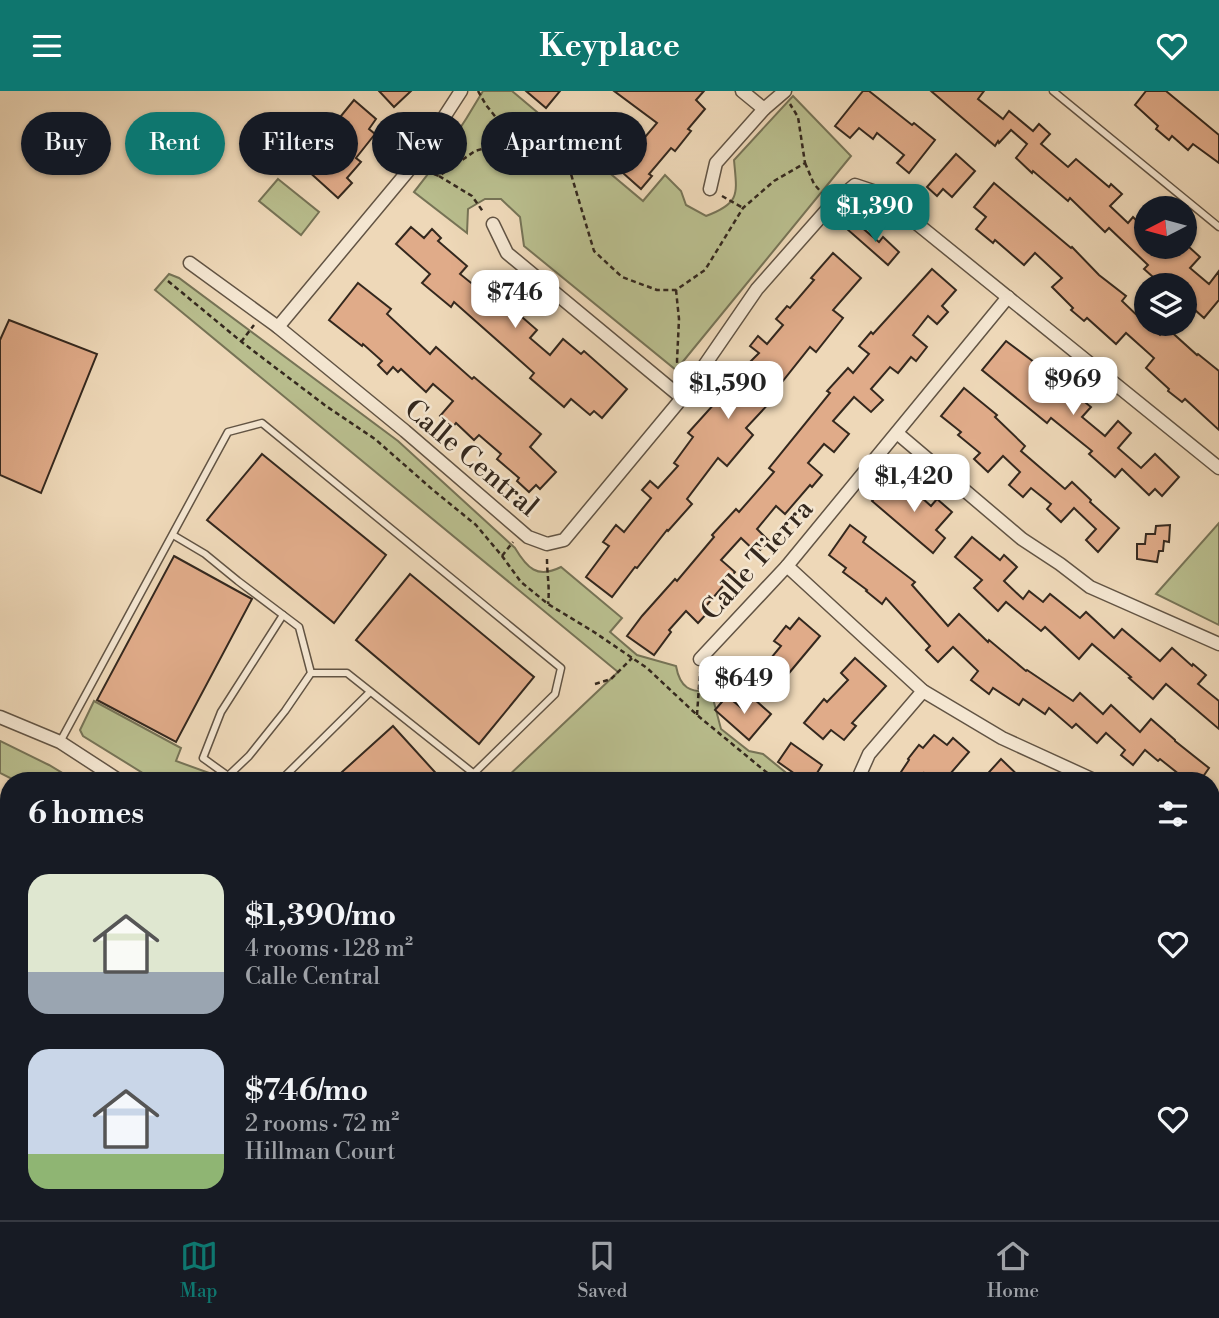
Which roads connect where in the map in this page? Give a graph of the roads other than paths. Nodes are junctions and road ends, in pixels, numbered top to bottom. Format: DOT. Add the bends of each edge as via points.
graph roads {
  1 [pos="461,91"];
  2 [pos="742,91"];
  3 [pos="1053,91"];
  4 [pos="784,92"];
  5 [pos="764,109"];
  6 [pos="710,189"];
  7 [pos="492,224"];
  8 [pos="1219,227"];
  9 [pos="190,263"];
  10 [pos="1008,297"];
  11 [pos="278,327"];
  12 [pos="682,398"];
  13 [pos="897,433"];
  14 [pos="1219,468"];
  15 [pos="173,535"];
  16 [pos="787,566"];
  17 [pos="282,615"];
  18 [pos="1219,644"];
  19 [pos="700,659"];
  20 [pos="311,673"];
  21 [pos="923,691"];
  22 [pos="370,692"];
  23 [pos="0,717"];
  24 [pos="60,742"];
  25 [pos="106,772"];
  26 [pos="221,772"];
  27 [pos="236,772"];
  28 [pos="289,772"];
  29 [pos="472,772"];
  30 [pos="474,772"];
  31 [pos="861,772"];
  32 [pos="1076,772"];
  1 -- 11 [label="street" via="413,165"];
  2 -- 5 [label="street"];
  3 -- 8 [label="lane"];
  4 -- 5 [label="street"];
  5 -- 6 [label="street" via="716,163"];
  7 -- 12 [label="street" via="507,253"];
  9 -- 11 [label="street, Calle Central"];
  10 -- 12 [label="street, Calle Central" via="879,193 855,184 757,289"];
  10 -- 13 [label="street, Calle Tierra"];
  10 -- 14 [label="street, Calle Central"];
  11 -- 12 [label="street, Calle Central" via="528,537 547,544 564,540"];
  13 -- 16 [label="street, Calle Tierra"];
  13 -- 18 [label="street" via="1022,539 1090,587"];
  15 -- 17 [label="lane" via="205,554"];
  15 -- 24 [label="lane"];
  15 -- 30 [label="lane" via="228,432 262,423 561,668 555,694"];
  16 -- 19 [label="street, Calle Tierra"];
  16 -- 21 [label="street"];
  17 -- 20 [label="lane" via="299,627"];
  17 -- 26 [label="lane" via="221,712 203,758"];
  20 -- 22 [label="lane" via="347,673"];
  20 -- 27 [label="lane"];
  21 -- 31 [label="street" via="869,754"];
  21 -- 32 [label="street" via="1002,738"];
  22 -- 28 [label="lane"];
  22 -- 29 [label="lane"];
  23 -- 24 [label="street"];
  24 -- 25 [label="street"];
}
